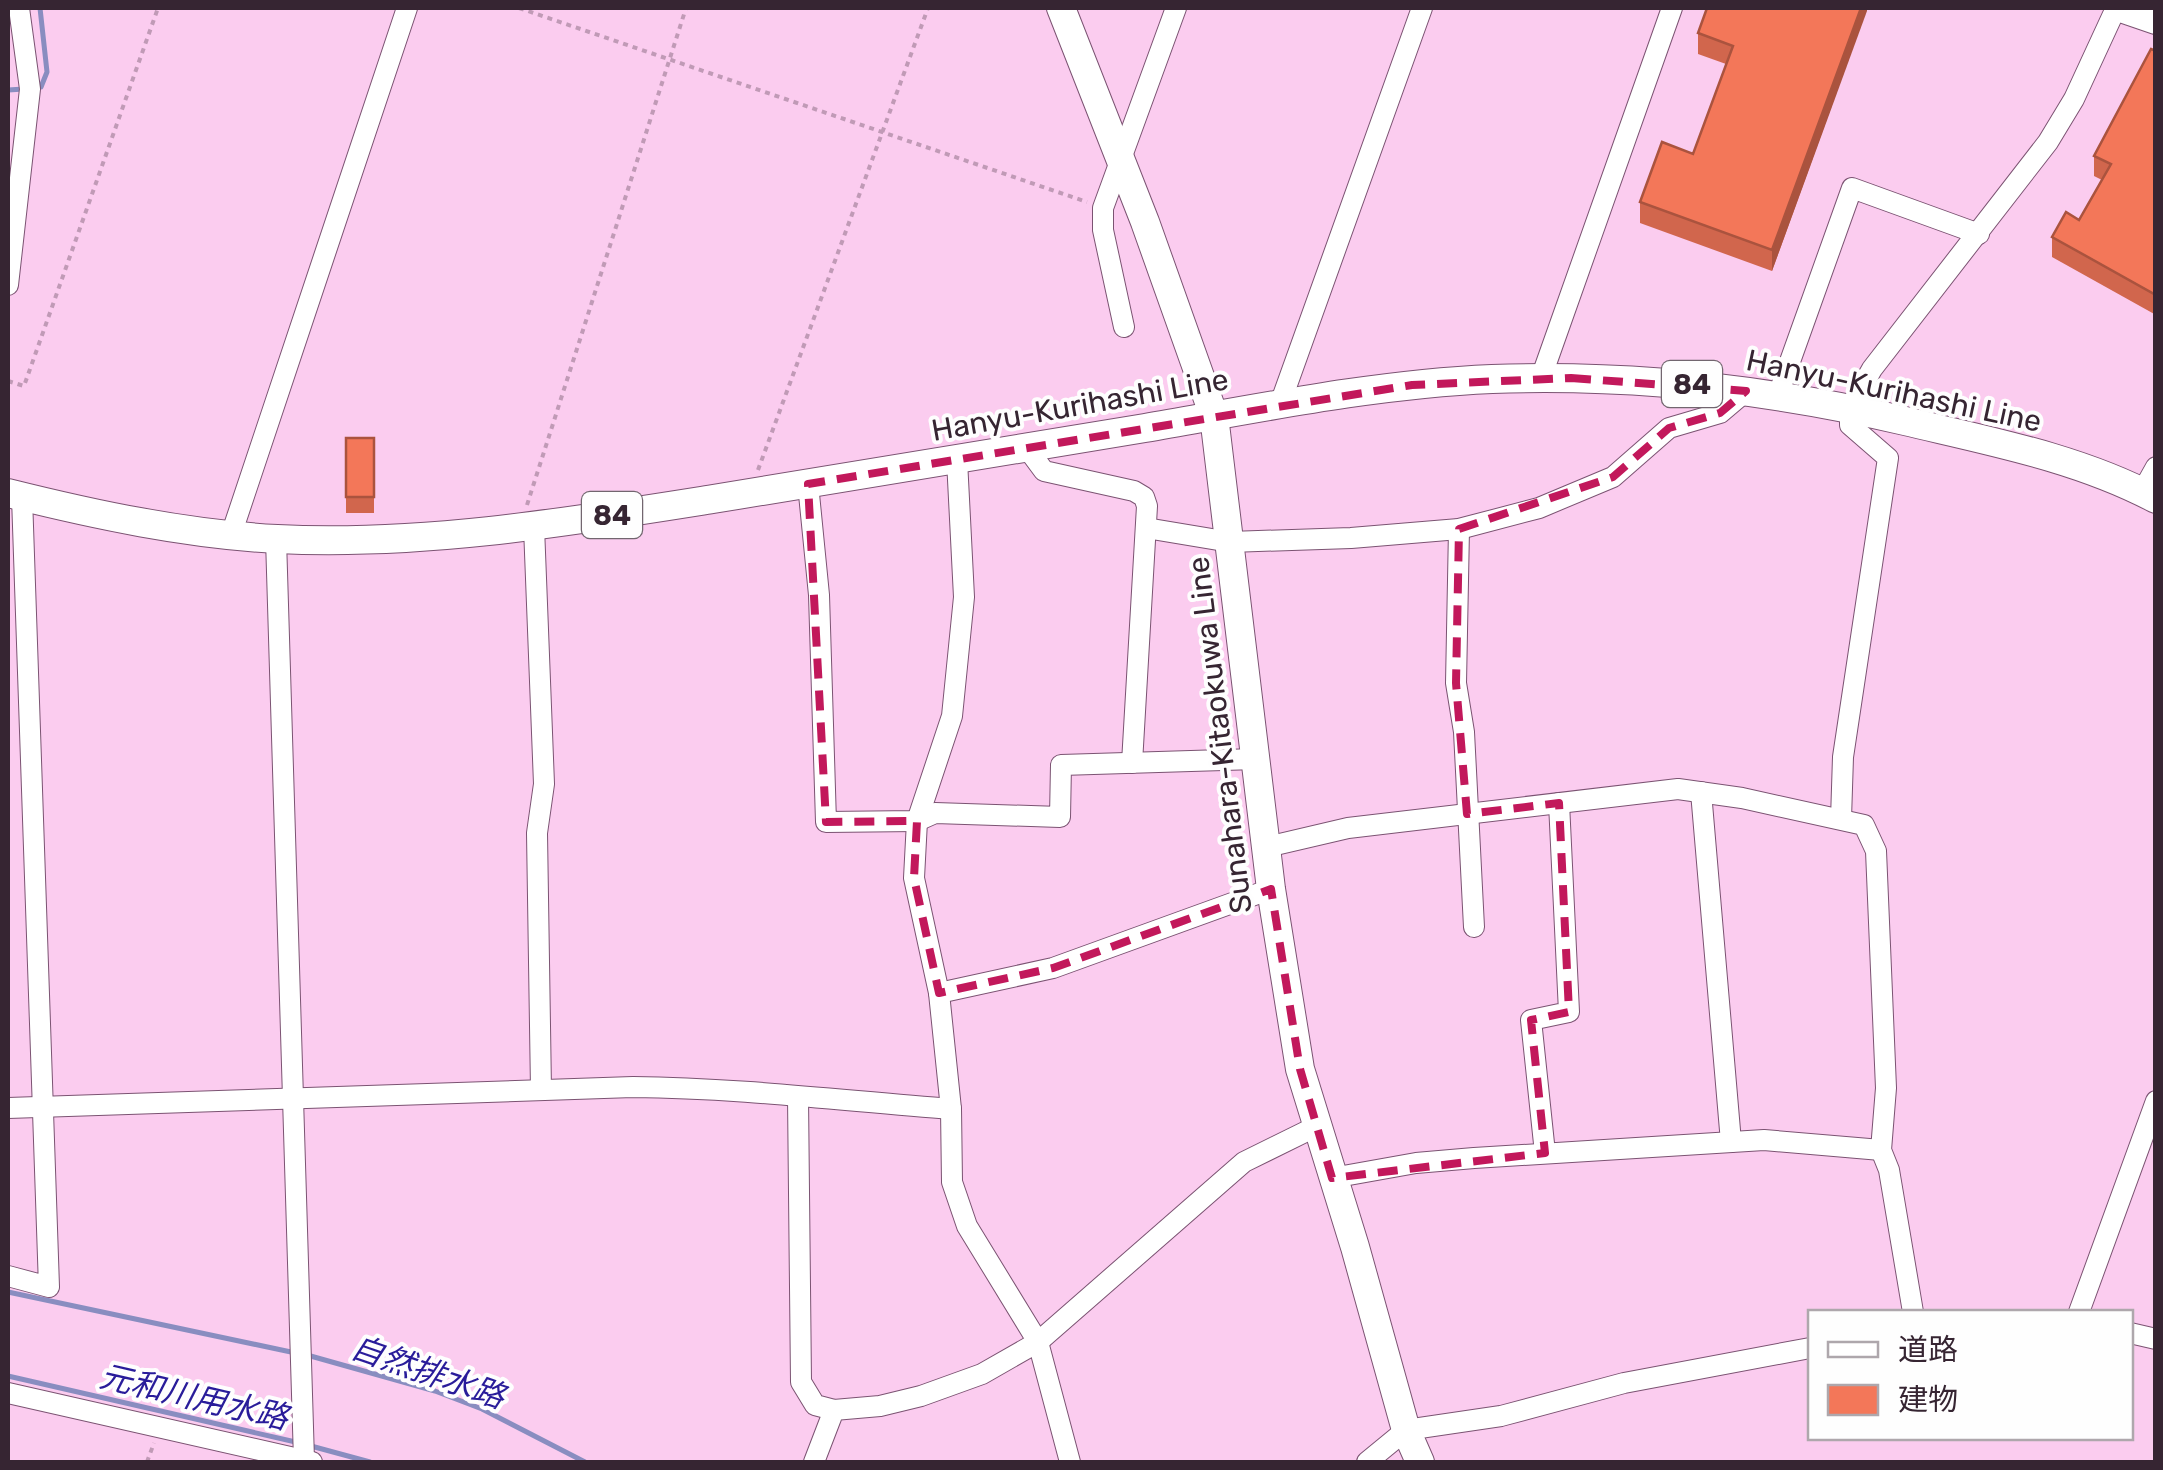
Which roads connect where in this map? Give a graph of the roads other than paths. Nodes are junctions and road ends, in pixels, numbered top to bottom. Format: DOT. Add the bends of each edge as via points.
graph roads {
  1 [pos="19,8"];
  2 [pos="407,8"];
  3 [pos="1061,8"];
  4 [pos="1176,8"];
  5 [pos="1422,8"];
  6 [pos="1672,8"];
  7 [pos="2118,8"];
  8 [pos="2156,20"];
  9 [pos="1121,162"];
  10 [pos="1980,234"];
  11 [pos="8,285"];
  12 [pos="1124,327"];
  13 [pos="1542,378"];
  14 [pos="1746,391"];
  15 [pos="1778,395"];
  16 [pos="1280,404"];
  17 [pos="1850,408"];
  18 [pos="1214,416"];
  19 [pos="1027,448"];
  20 [pos="956,460"];
  21 [pos="2156,467"];
  22 [pos="808,484"];
  23 [pos="15,495"];
  24 [pos="2149,496"];
  25 [pos="527,528"];
  26 [pos="1146,528"];
  27 [pos="1459,530"];
  28 [pos="231,534"];
  29 [pos="16,535"];
  30 [pos="276,539"];
  31 [pos="1230,542"];
  32 [pos="1256,759"];
  33 [pos="1132,763"];
  34 [pos="1701,792"];
  35 [pos="1559,803"];
  36 [pos="1467,814"];
  37 [pos="1840,820"];
  38 [pos="917,821"];
  39 [pos="1267,847"];
  40 [pos="1271,889"];
  41 [pos="1474,927"];
  42 [pos="939,993"];
  43 [pos="541,1090"];
  44 [pos="798,1097"];
  45 [pos="294,1098"];
  46 [pos="2156,1101"];
  47 [pos="42,1106"];
  48 [pos="8,1108"];
  49 [pos="950,1108"];
  50 [pos="1315,1127"];
  51 [pos="1731,1142"];
  52 [pos="1880,1150"];
  53 [pos="1545,1154"];
  54 [pos="1332,1178"];
  55 [pos="8,1276"];
  56 [pos="1913,1310"];
  57 [pos="2080,1310"];
  58 [pos="1038,1342"];
  59 [pos="1808,1348"];
  60 [pos="8,1393"];
  61 [pos="834,1410"];
  62 [pos="1406,1430"];
  63 [pos="308,1461"];
  64 [pos="814,1462"];
  65 [pos="1070,1462"];
  66 [pos="1367,1462"];
  67 [pos="1420,1462"];
  1 -- 11 [label="street" via="30,90"];
  2 -- 28 [label="street"];
  3 -- 9 [label="main road, Sunahara-Kitaokuwa Line"];
  4 -- 9 [label="street"];
  5 -- 16 [label="street"];
  6 -- 13 [label="street"];
  7 -- 8 [label="main road"];
  7 -- 10 [label="street" via="2065,114"];
  9 -- 12 [label="street" via="1103,208 1103,230"];
  9 -- 18 [label="main road, Sunahara-Kitaokuwa Line"];
  10 -- 15 [label="street" via="1852,188"];
  10 -- 17 [label="street" via="1872,369"];
  13 -- 14 [label="main road, Hanyu-Kurihashi Line / 84"];
  13 -- 16 [label="main road, Hanyu-Kurihashi Line / 84" via="1412,385"];
  14 -- 15 [label="main road, Hanyu-Kurihashi Line / 84"];
  14 -- 27 [label="street" via="1720,414 1669,428 1613,477 1539,508"];
  15 -- 17 [label="main road, Hanyu-Kurihashi Line / 84"];
  16 -- 18 [label="main road, Hanyu-Kurihashi Line / 84"];
  17 -- 24 [label="main road, Hanyu-Kurihashi Line / 84" via="2030,450"];
  17 -- 37 [label="street" via="1850,424 1888,458 1842,758"];
  18 -- 19 [label="main road, Hanyu-Kurihashi Line / 84"];
  18 -- 31 [label="main road, Sunahara-Kitaokuwa Line"];
  19 -- 20 [label="main road, Hanyu-Kurihashi Line / 84"];
  19 -- 26 [label="street" via="1044,471 1144,497"];
  20 -- 22 [label="main road, Hanyu-Kurihashi Line / 84"];
  20 -- 38 [label="street" via="964,597 952,716"];
  21 -- 24 [label="street"];
  22 -- 25 [label="main road, Hanyu-Kurihashi Line / 84"];
  22 -- 38 [label="street" via="819,596 826,822"];
  23 -- 28 [label="main road, Hanyu-Kurihashi Line / 84"];
  23 -- 29 [label="street"];
  25 -- 30 [label="main road, Hanyu-Kurihashi Line / 84" via="368,540"];
  25 -- 43 [label="street" via="544,784 537,832"];
  26 -- 31 [label="street"];
  26 -- 33 [label="street"];
  27 -- 31 [label="street"];
  27 -- 36 [label="street" via="1456,683"];
  28 -- 30 [label="main road, Hanyu-Kurihashi Line / 84"];
  29 -- 47 [label="street"];
  30 -- 45 [label="street"];
  31 -- 32 [label="main road, Sunahara-Kitaokuwa Line"];
  32 -- 33 [label="street"];
  32 -- 39 [label="main road, Sunahara-Kitaokuwa Line"];
  33 -- 38 [label="street" via="1060,765 1060,817 935,814"];
  34 -- 35 [label="street"];
  34 -- 37 [label="street"];
  34 -- 51 [label="street"];
  35 -- 36 [label="street"];
  35 -- 53 [label="street" via="1570,1012 1530,1020"];
  36 -- 39 [label="street" via="1348,828"];
  36 -- 41 [label="street"];
  37 -- 52 [label="street" via="1864,825 1876,851 1886,1088"];
  38 -- 42 [label="street" via="914,878"];
  39 -- 40 [label="main road, Sunahara-Kitaokuwa Line"];
  40 -- 42 [label="street" via="1053,968"];
  40 -- 50 [label="main road, Sunahara-Kitaokuwa Line"];
  42 -- 49 [label="street"];
  43 -- 44 [label="street" via="722,1088"];
  43 -- 45 [label="street"];
  44 -- 49 [label="street"];
  44 -- 61 [label="street" via="801,1382 815,1405"];
  45 -- 47 [label="street"];
  45 -- 63 [label="street"];
  46 -- 57 [label="street"];
  47 -- 48 [label="street"];
  47 -- 55 [label="street" via="50,1287"];
  49 -- 58 [label="street" via="952,1182 967,1226"];
  50 -- 54 [label="main road, Sunahara-Kitaokuwa Line"];
  50 -- 58 [label="street" via="1244,1162"];
  51 -- 52 [label="street"];
  51 -- 53 [label="street"];
  52 -- 56 [label="street"];
  53 -- 54 [label="street" via="1416,1163"];
  54 -- 62 [label="main road, Sunahara-Kitaokuwa Line"];
  58 -- 61 [label="street" via="982,1374 920,1396"];
  58 -- 65 [label="street"];
  59 -- 62 [label="street" via="1624,1383 1501,1416"];
  60 -- 63 [label="street"];
  61 -- 64 [label="street"];
  62 -- 66 [label="street"];
  62 -- 67 [label="main road, Sunahara-Kitaokuwa Line"];
}
